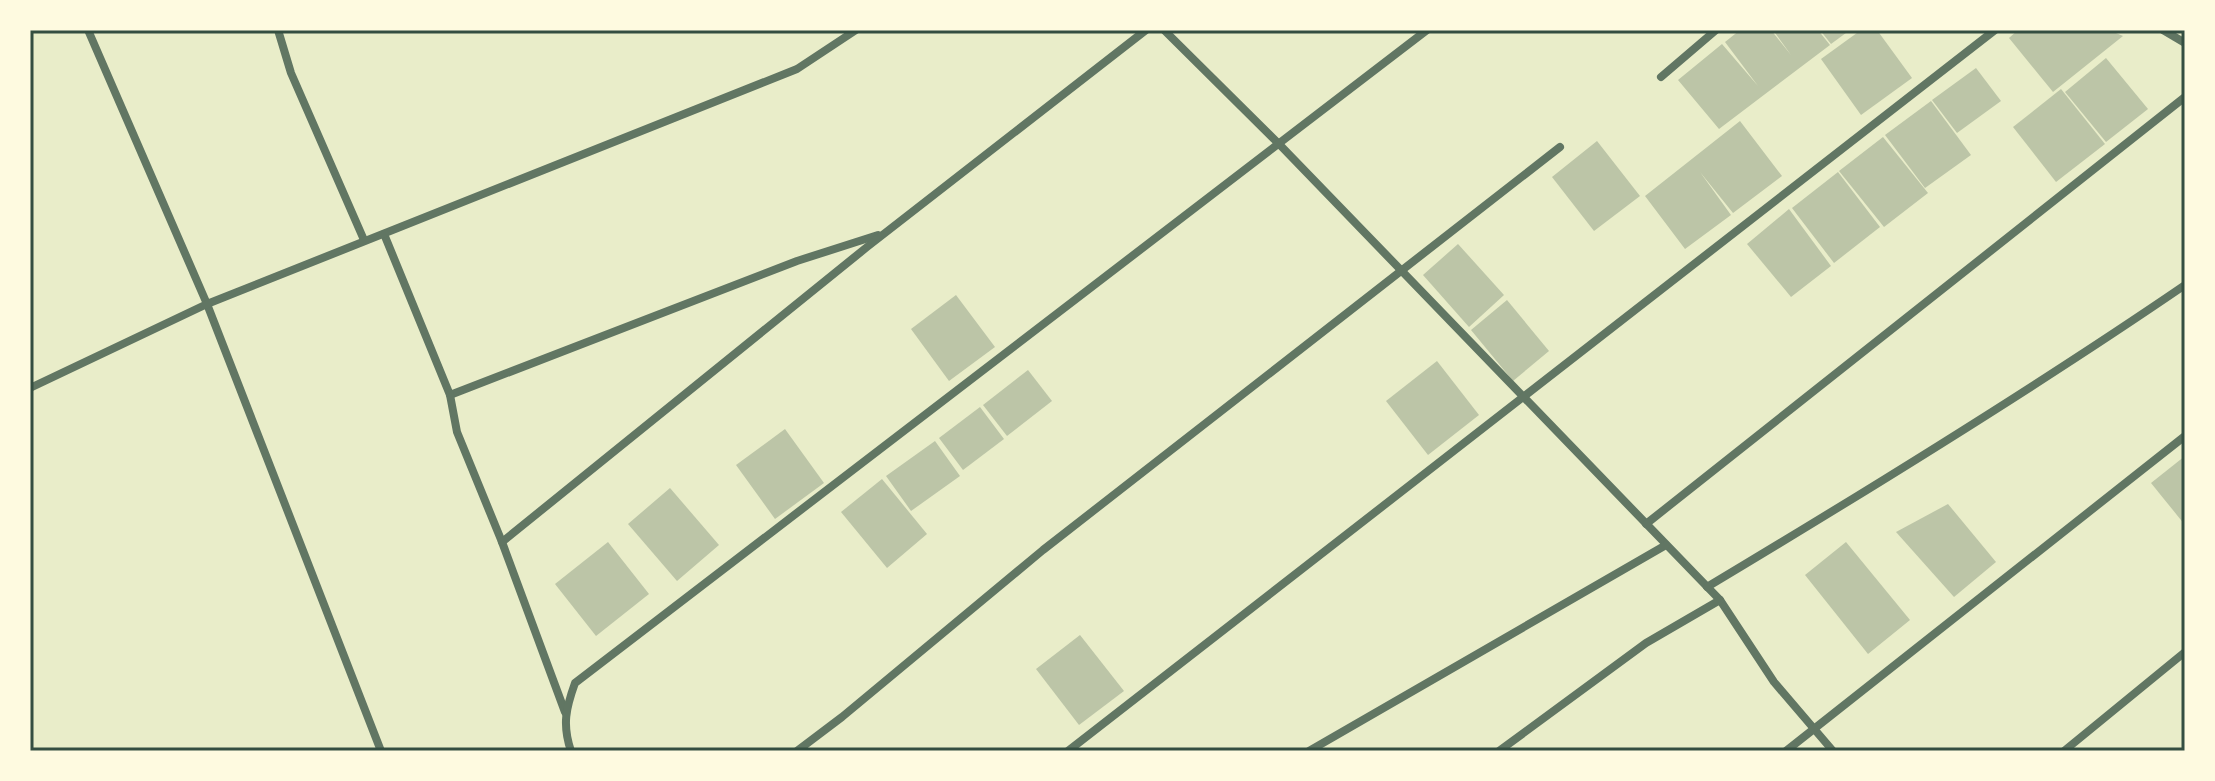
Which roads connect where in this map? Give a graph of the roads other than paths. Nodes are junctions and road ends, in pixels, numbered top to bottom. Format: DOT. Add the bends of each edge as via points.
graph roads {
  1 [pos="88,30"];
  2 [pos="278,30"];
  3 [pos="856,30"];
  4 [pos="1146,30"];
  5 [pos="1164,30"];
  6 [pos="1427,30"];
  7 [pos="1716,30"];
  8 [pos="1995,30"];
  9 [pos="2163,30"];
  10 [pos="2185,43"];
  11 [pos="1661,77"];
  12 [pos="2185,97"];
  13 [pos="1279,144"];
  14 [pos="1560,147"];
  15 [pos="886,232"];
  16 [pos="384,234"];
  17 [pos="364,240"];
  18 [pos="1401,270"];
  19 [pos="2185,285"];
  20 [pos="207,304"];
  21 [pos="30,388"];
  22 [pos="450,395"];
  23 [pos="1525,397"];
  24 [pos="2185,436"];
  25 [pos="1646,524"];
  26 [pos="502,542"];
  27 [pos="1666,545"];
  28 [pos="1707,587"];
  29 [pos="1720,600"];
  30 [pos="2185,652"];
  31 [pos="565,712"];
  32 [pos="1814,729"];
  33 [pos="381,751"];
  34 [pos="571,751"];
  35 [pos="797,751"];
  36 [pos="1068,751"];
  37 [pos="1309,751"];
  38 [pos="1499,751"];
  39 [pos="1786,751"];
  40 [pos="1833,751"];
  41 [pos="2064,751"];
  1 -- 20 [label="street"];
  2 -- 17 [label="street" via="297,87"];
  3 -- 16 [label="street" via="797,69"];
  4 -- 15 [label="street"];
  5 -- 13 [label="street"];
  6 -- 13 [label="street"];
  7 -- 11 [label="street"];
  8 -- 23 [label="street"];
  9 -- 10 [label="street"];
  12 -- 25 [label="street"];
  13 -- 18 [label="street"];
  13 -- 31 [label="street" via="575,683"];
  14 -- 18 [label="street"];
  15 -- 22 [label="street" via="797,261"];
  15 -- 26 [label="street"];
  16 -- 17 [label="street"];
  16 -- 22 [label="street"];
  17 -- 20 [label="street"];
  18 -- 23 [label="street"];
  18 -- 35 [label="street"];
  19 -- 28 [label="street" via="1856,498"];
  20 -- 21 [label="street"];
  20 -- 33 [label="street"];
  22 -- 26 [label="street" via="457,432"];
  23 -- 25 [label="street"];
  23 -- 36 [label="street"];
  24 -- 32 [label="street"];
  25 -- 27 [label="street"];
  26 -- 31 [label="street"];
  27 -- 28 [label="street"];
  27 -- 37 [label="street"];
  28 -- 29 [label="street"];
  29 -- 32 [label="street" via="1774,682"];
  29 -- 38 [label="street" via="1646,643"];
  30 -- 41 [label="street"];
  31 -- 34 [label="street"];
  32 -- 39 [label="street"];
  32 -- 40 [label="street"];
}
